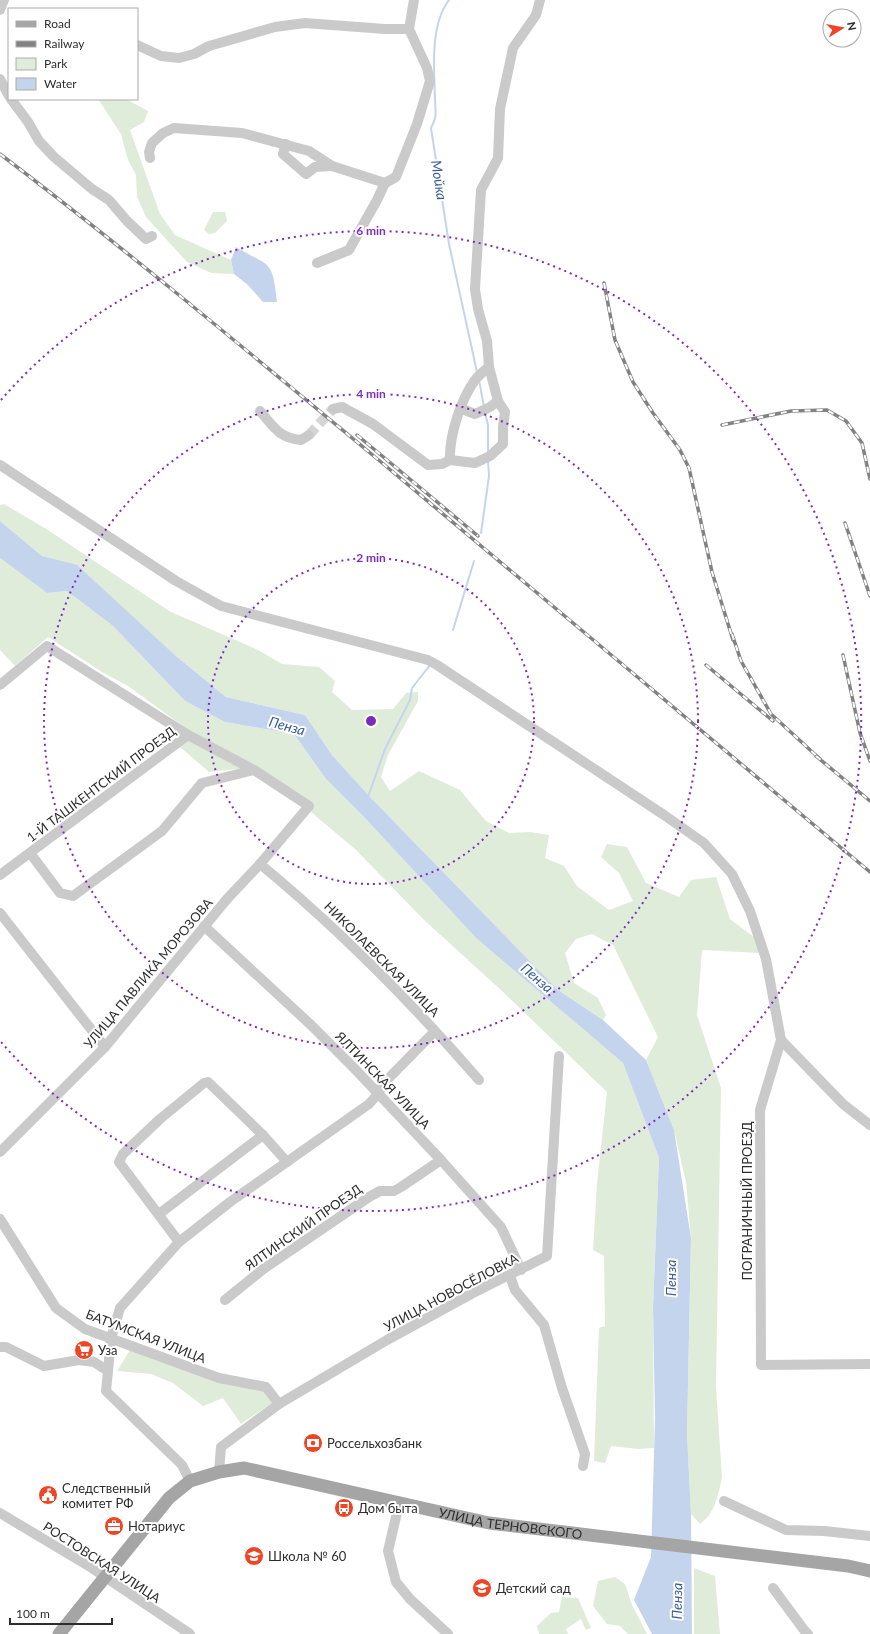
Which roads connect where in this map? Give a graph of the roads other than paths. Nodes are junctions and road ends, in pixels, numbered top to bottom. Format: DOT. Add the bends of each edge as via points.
graph roads {
  1 [pos="4,0"];
  2 [pos="414,0"];
  3 [pos="540,0"];
  4 [pos="0,10"];
  5 [pos="408,29"];
  6 [pos="138,45"];
  7 [pos="0,79"];
  8 [pos="8,94"];
  9 [pos="12,100"];
  10 [pos="286,144"];
  11 [pos="150,158"];
  12 [pos="332,166"];
  13 [pos="384,183"];
  14 [pos="152,236"];
  15 [pos="317,263"];
  16 [pos="489,367"];
  17 [pos="498,401"];
  18 [pos="333,409"];
  19 [pos="462,410"];
  20 [pos="260,411"];
  21 [pos="309,435"];
  22 [pos="450,460"];
  23 [pos="0,465"];
  24 [pos="0,685"];
  25 [pos="188,735"];
  26 [pos="254,770"];
  27 [pos="30,853"];
  28 [pos="260,864"];
  29 [pos="0,875"];
  30 [pos="0,913"];
  31 [pos="204,926"];
  32 [pos="435,1031"];
  33 [pos="781,1040"];
  34 [pos="105,1047"];
  35 [pos="559,1056"];
  36 [pos="479,1080"];
  37 [pos="378,1094"];
  38 [pos="870,1125"];
  39 [pos="263,1135"];
  40 [pos="0,1152"];
  41 [pos="441,1160"];
  42 [pos="287,1162"];
  43 [pos="159,1214"];
  44 [pos="0,1219"];
  45 [pos="179,1242"];
  46 [pos="521,1270"];
  47 [pos="510,1276"];
  48 [pos="226,1300"];
  49 [pos="110,1338"];
  50 [pos="0,1346"];
  51 [pos="870,1364"];
  52 [pos="108,1371"];
  53 [pos="279,1404"];
  54 [pos="583,1466"];
  55 [pos="219,1472"];
  56 [pos="190,1481"];
  57 [pos="724,1501"];
  58 [pos="399,1504"];
  59 [pos="0,1514"];
  60 [pos="870,1536"];
  61 [pos="870,1571"];
  62 [pos="104,1577"];
  63 [pos="773,1588"];
  64 [pos="59,1634"];
  65 [pos="190,1634"];
  66 [pos="448,1634"];
  67 [pos="808,1634"];
  1 -- 4 [label="street"];
  2 -- 5 [label="street"];
  3 -- 16 [label="street" via="536,15 513,48 500,109 498,158 481,190 476,289 478,310 487,341"];
  5 -- 6 [label="street" via="385,30 305,23 275,26 179,58 161,56"];
  5 -- 13 [label="street" via="427,68 430,81 417,124 396,177"];
  7 -- 8 [label="street"];
  9 -- 14 [label="street" via="39,141 54,157 109,200 146,239"];
  10 -- 11 [label="street" via="242,133 174,128 163,133 152,144"];
  10 -- 12 [label="street" via="309,151"];
  10 -- 12 [label="street" via="283,154 306,174 315,167"];
  12 -- 13 [label="street"];
  13 -- 15 [label="street" via="349,250"];
  16 -- 17 [label="street"];
  16 -- 19 [label="street" via="476,379 467,393"];
  17 -- 19 [label="street" via="490,408 475,414"];
  17 -- 22 [label="street" via="505,412 503,444 490,456 475,463"];
  18 -- 22 [label="street" via="342,407 373,424 428,465 442,464"];
  19 -- 22 [label="street" via="449,447"];
  20 -- 21 [label="street" via="278,433 289,439 301,440"];
  23 -- 33 [label="street" via="176,581 221,606 432,663 704,843 732,874 750,911 766,959"];
  24 -- 25 [label="street" via="47,646"];
  25 -- 26 [label="street"];
  25 -- 27 [label="street, 1-Й ТАШКЕНТСКИЙ ПРОЕЗД"];
  26 -- 27 [label="street, 1-Й ТАШКЕНТСКИЙ ПРОЕЗД" via="202,783 162,831 73,896 60,893"];
  26 -- 28 [label="street, УЛИЦА ПАВЛИКА МОРОЗОВА" via="309,806"];
  27 -- 29 [label="street, 1-Й ТАШКЕНТСКИЙ ПРОЕЗД"];
  28 -- 31 [label="street, УЛИЦА ПАВЛИКА МОРОЗОВА"];
  28 -- 32 [label="street, НИКОЛАЕВСКАЯ УЛИЦА" via="306,902"];
  30 -- 34 [label="street"];
  31 -- 34 [label="street, УЛИЦА ПАВЛИКА МОРОЗОВА"];
  31 -- 37 [label="street, ЯЛТИНСКАЯ УЛИЦА" via="312,1025"];
  32 -- 36 [label="street, НИКОЛАЕВСКАЯ УЛИЦА"];
  32 -- 37 [label="street" via="383,1084"];
  33 -- 38 [label="street" via="843,1104"];
  33 -- 51 [label="street, ПОГРАНИЧНЫЙ ПРОЕЗД" via="760,1110 760,1365"];
  34 -- 40 [label="street, УЛИЦА ПАВЛИКА МОРОЗОВА"];
  35 -- 46 [label="street, УЛИЦА НОВОСЁЛОВКА" via="547,1256"];
  37 -- 41 [label="street, ЯЛТИНСКАЯ УЛИЦА"];
  37 -- 42 [label="street" via="369,1104"];
  39 -- 42 [label="street"];
  39 -- 43 [label="street"];
  39 -- 43 [label="street" via="208,1082 204,1083 160,1119 123,1154 119,1162"];
  41 -- 46 [label="street, ЯЛТИНСКАЯ УЛИЦА" via="501,1227"];
  41 -- 48 [label="street, ЯЛТИНСКИЙ ПРОЕЗД" via="394,1191 380,1191 368,1197 262,1270"];
  42 -- 45 [label="street"];
  43 -- 45 [label="street"];
  44 -- 49 [label="street, БАТУМСКАЯ УЛИЦА" via="56,1308 85,1329"];
  45 -- 49 [label="street" via="120,1308"];
  46 -- 47 [label="street, УЛИЦА НОВОСЁЛОВКА"];
  47 -- 53 [label="street, УЛИЦА НОВОСЁЛОВКА" via="471,1294 387,1340"];
  47 -- 54 [label="street" via="515,1290 544,1325 585,1454"];
  49 -- 52 [label="street"];
  49 -- 53 [label="street, БАТУМСКАЯ УЛИЦА" via="219,1378 266,1387"];
  50 -- 52 [label="street" via="44,1366 79,1360 94,1362"];
  52 -- 56 [label="street" via="106,1391 182,1465"];
  53 -- 55 [label="street, УЛИЦА НОВОСЁЛОВКА" via="221,1447"];
  55 -- 56 [label="main road, УЛИЦА ТЕРНОВСКОГО"];
  55 -- 58 [label="main road, УЛИЦА ТЕРНОВСКОГО" via="244,1468"];
  56 -- 62 [label="main road, УЛИЦА ТЕРНОВСКОГО" via="169,1498"];
  57 -- 60 [label="street" via="786,1530"];
  58 -- 61 [label="main road, УЛИЦА ТЕРНОВСКОГО" via="489,1523 848,1566"];
  58 -- 66 [label="street" via="388,1551 396,1582 410,1599"];
  59 -- 62 [label="street, РОСТОВСКАЯ УЛИЦА"];
  62 -- 64 [label="main road, УЛИЦА ТЕРНОВСКОГО"];
  62 -- 65 [label="street, РОСТОВСКАЯ УЛИЦА"];
  63 -- 67 [label="street"];
}
